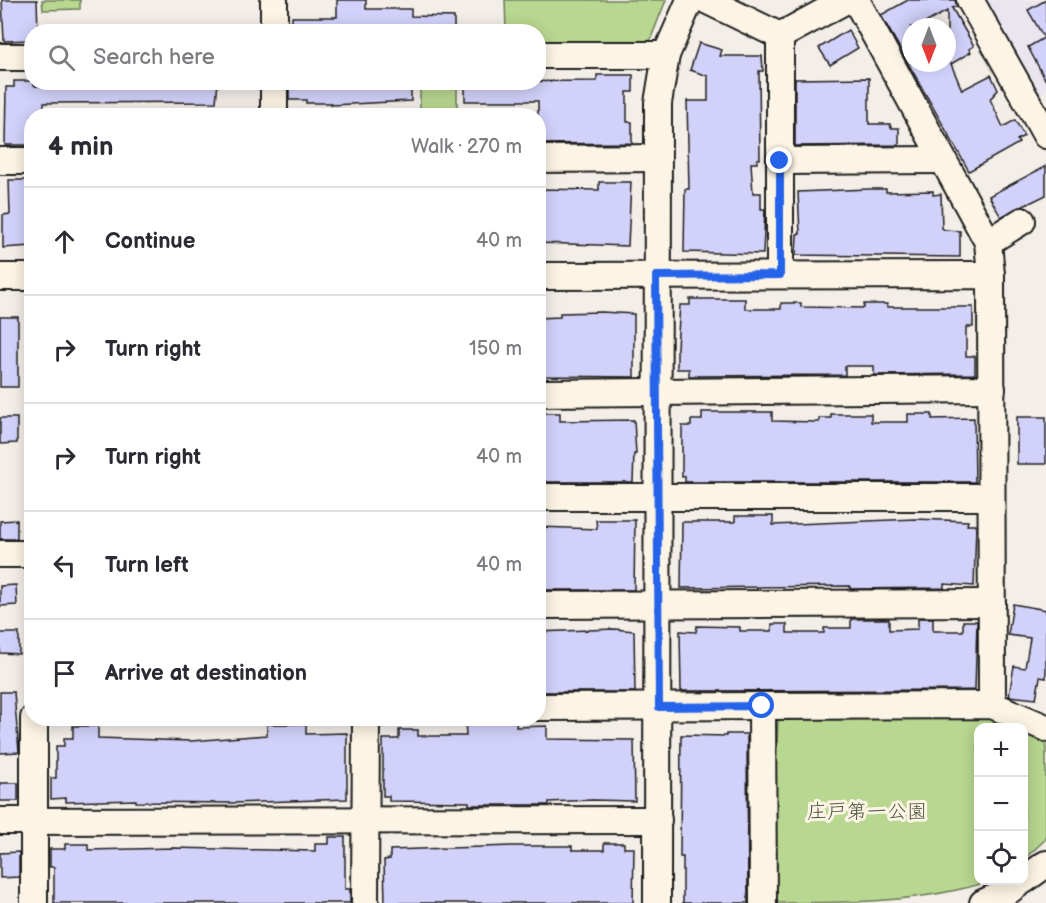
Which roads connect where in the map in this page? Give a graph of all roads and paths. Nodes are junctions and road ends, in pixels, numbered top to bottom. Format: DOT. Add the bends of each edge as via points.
graph roads {
  1 [pos="274,0"];
  2 [pos="690,0"];
  3 [pos="706,0"];
  4 [pos="846,0"];
  5 [pos="855,0"];
  6 [pos="970,0"];
  7 [pos="274,24"];
  8 [pos="780,36"];
  9 [pos="546,55"];
  10 [pos="666,55"];
  11 [pos="0,57"];
  12 [pos="24,57"];
  13 [pos="274,90"];
  14 [pos="1038,103"];
  15 [pos="274,108"];
  16 [pos="1046,135"];
  17 [pos="657,158"];
  18 [pos="546,159"];
  19 [pos="941,160"];
  20 [pos="0,161"];
  21 [pos="24,161"];
  22 [pos="780,161"];
  23 [pos="1022,221"];
  24 [pos="988,242"];
  25 [pos="780,275"];
  26 [pos="991,275"];
  27 [pos="546,276"];
  28 [pos="656,276"];
  29 [pos="0,278"];
  30 [pos="24,278"];
  31 [pos="992,389"];
  32 [pos="546,393"];
  33 [pos="657,393"];
  34 [pos="657,496"];
  35 [pos="546,497"];
  36 [pos="991,497"];
  37 [pos="0,554"];
  38 [pos="24,554"];
  39 [pos="992,603"];
  40 [pos="546,605"];
  41 [pos="658,605"];
  42 [pos="992,705"];
  43 [pos="762,706"];
  44 [pos="546,707"];
  45 [pos="659,707"];
  46 [pos="34,726"];
  47 [pos="366,726"];
  48 [pos="1046,728"];
  49 [pos="365,819"];
  50 [pos="658,820"];
  51 [pos="0,821"];
  52 [pos="34,821"];
  53 [pos="1046,864"];
  54 [pos="1017,889"];
  55 [pos="34,903"];
  56 [pos="365,903"];
  57 [pos="657,903"];
  58 [pos="763,903"];
  59 [pos="982,903"];
  1 -- 7 [label="street"];
  2 -- 10 [label="street"];
  3 -- 8 [label="street"];
  4 -- 8 [label="street"];
  5 -- 19 [label="street"];
  6 -- 14 [label="street"];
  8 -- 22 [label="street"];
  9 -- 10 [label="street"];
  10 -- 17 [label="street" via="658,103"];
  11 -- 12 [label="street"];
  13 -- 15 [label="street"];
  14 -- 16 [label="street"];
  17 -- 18 [label="street"];
  17 -- 28 [label="street"];
  19 -- 22 [label="street"];
  19 -- 24 [label="street"];
  20 -- 21 [label="street"];
  22 -- 25 [label="street"];
  23 -- 24 [label="street"];
  24 -- 26 [label="street"];
  25 -- 26 [label="street"];
  25 -- 28 [label="street"];
  26 -- 31 [label="street"];
  27 -- 28 [label="street"];
  28 -- 33 [label="street"];
  29 -- 30 [label="street"];
  31 -- 33 [label="street"];
  31 -- 36 [label="street"];
  32 -- 33 [label="street"];
  33 -- 34 [label="street"];
  34 -- 35 [label="street"];
  34 -- 36 [label="street"];
  34 -- 41 [label="street"];
  36 -- 39 [label="street"];
  37 -- 38 [label="street"];
  39 -- 41 [label="street"];
  39 -- 42 [label="street"];
  40 -- 41 [label="street"];
  41 -- 45 [label="street"];
  42 -- 43 [label="street"];
  42 -- 48 [label="street"];
  43 -- 45 [label="street"];
  43 -- 58 [label="street"];
  44 -- 45 [label="street"];
  45 -- 50 [label="street"];
  46 -- 52 [label="street"];
  47 -- 49 [label="street"];
  49 -- 50 [label="street"];
  49 -- 52 [label="street"];
  49 -- 56 [label="street"];
  50 -- 57 [label="street"];
  51 -- 52 [label="street"];
  52 -- 55 [label="street"];
  53 -- 54 [label="street"];
  54 -- 59 [label="street"];
}
